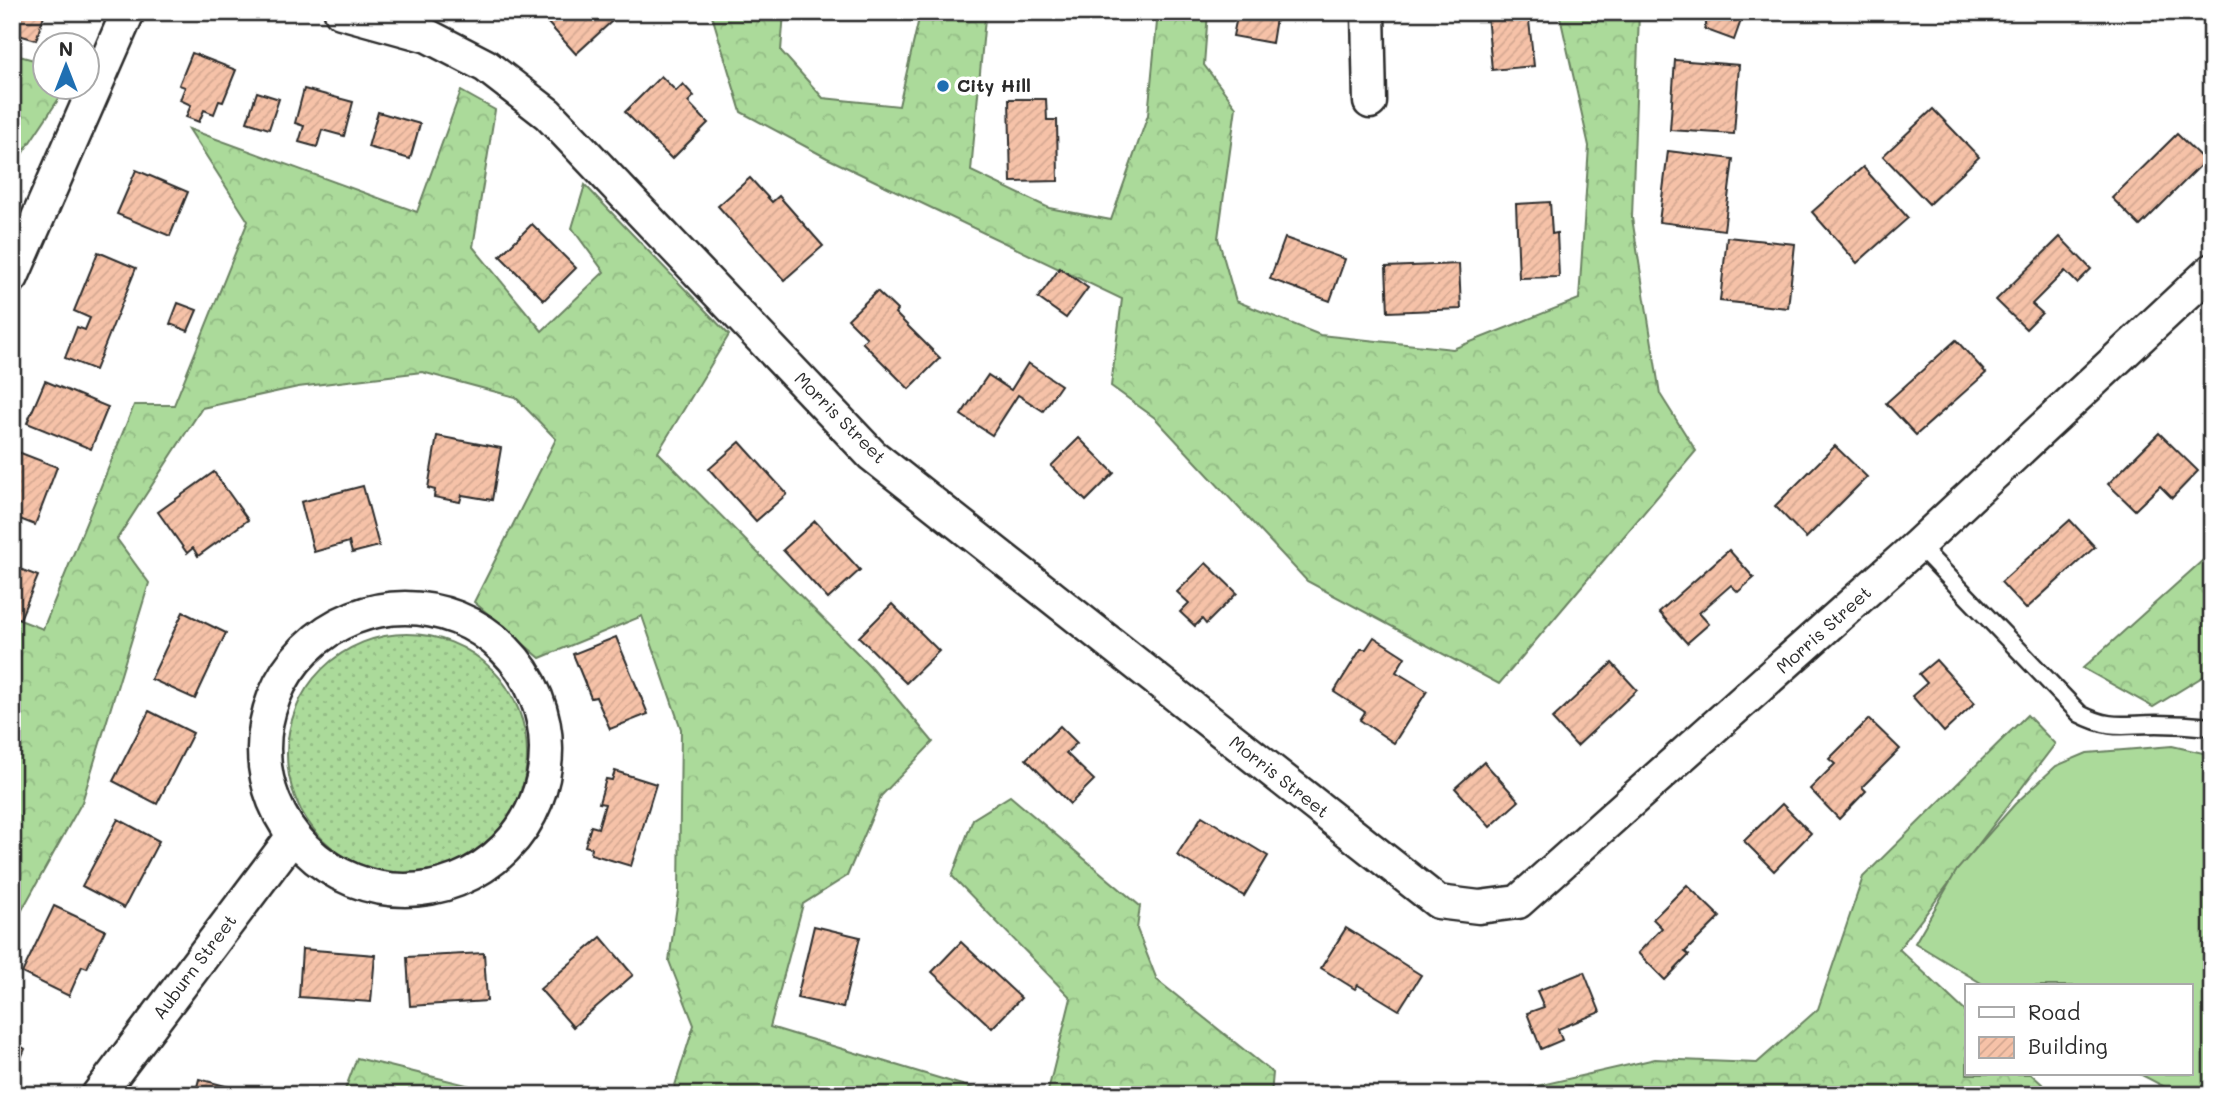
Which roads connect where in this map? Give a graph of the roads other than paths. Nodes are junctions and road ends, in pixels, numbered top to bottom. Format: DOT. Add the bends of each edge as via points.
graph roads {
  1 [pos="128,12"];
  2 [pos="341,12"];
  3 [pos="1367,12"];
  4 [pos="1370,102"];
  5 [pos="2212,270"];
  6 [pos="12,277"];
  7 [pos="1919,545"];
  8 [pos="2212,727"];
  9 [pos="291,839"];
  10 [pos="99,1095"];
  1 -- 6 [label="street"];
  2 -- 7 [label="street, Morris Street" via="428,36 486,66 548,114 872,455 1438,902 1479,907 1518,902"];
  3 -- 4 [label="street"];
  5 -- 7 [label="street, Morris Street"];
  7 -- 8 [label="lane" via="2080,714 2115,727"];
  9 -- 9 [label="street" via="333,872 367,887 439,888 502,855 538,802 548,753 546,725 522,667 487,632 463,619 415,607 384,608 337,624 312,642 274,693 262,759 274,806"];
  9 -- 10 [label="street, Auburn Street"];
}
